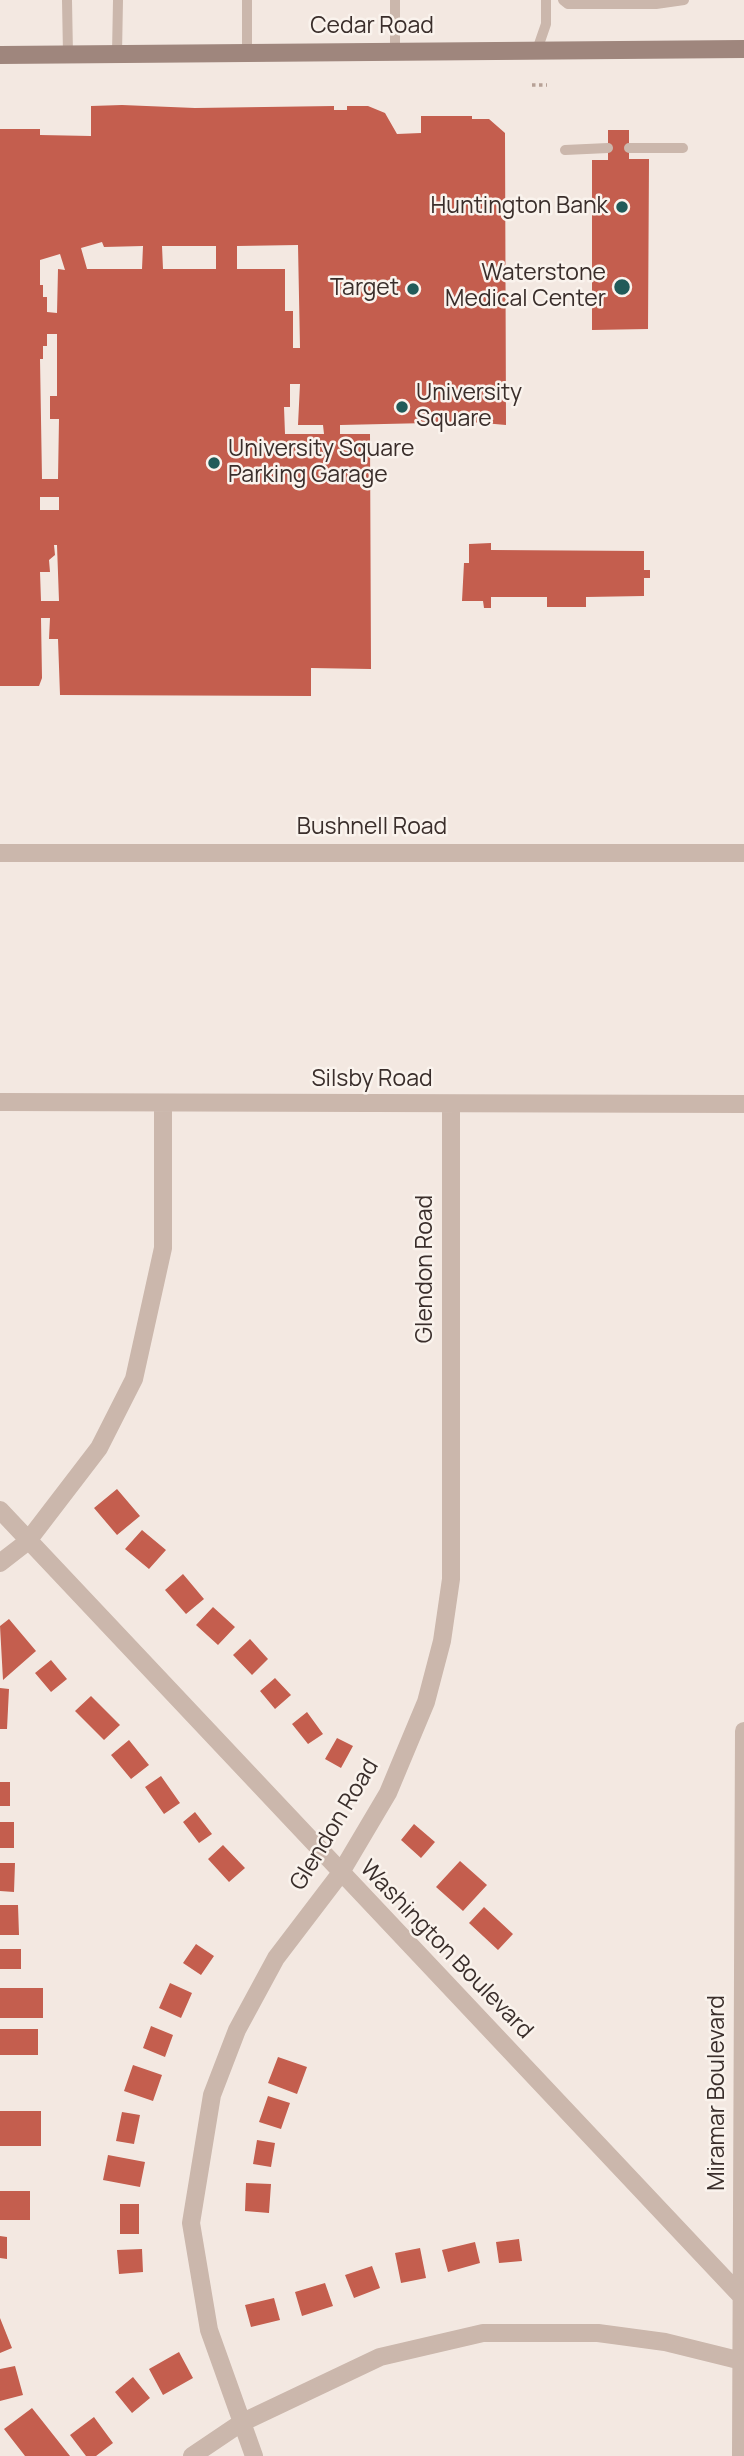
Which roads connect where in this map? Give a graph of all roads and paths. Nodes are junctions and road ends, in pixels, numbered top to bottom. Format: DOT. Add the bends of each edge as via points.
graph roads {
  1 [pos="67,0"];
  2 [pos="118,0"];
  3 [pos="247,0"];
  4 [pos="395,0"];
  5 [pos="546,0"];
  6 [pos="563,0"];
  7 [pos="683,0"];
  8 [pos="744,49"];
  9 [pos="537,50"];
  10 [pos="395,52"];
  11 [pos="247,53"];
  12 [pos="68,54"];
  13 [pos="117,54"];
  14 [pos="0,55"];
  15 [pos="532,85"];
  16 [pos="547,85"];
  17 [pos="608,148"];
  18 [pos="629,148"];
  19 [pos="683,148"];
  20 [pos="565,150"];
  21 [pos="0,853"];
  22 [pos="744,853"];
  23 [pos="0,1102"];
  24 [pos="163,1104"];
  25 [pos="450,1104"];
  26 [pos="744,1104"];
  27 [pos="0,1510"];
  28 [pos="27,1542"];
  29 [pos="0,1563"];
  30 [pos="744,1731"];
  31 [pos="340,1874"];
  32 [pos="742,2297"];
  33 [pos="742,2361"];
  34 [pos="241,2423"];
  35 [pos="192,2456"];
  36 [pos="254,2456"];
  37 [pos="741,2456"];
  1 -- 12 [label="lane"];
  2 -- 13 [label="lane"];
  3 -- 11 [label="lane"];
  4 -- 10 [label="lane"];
  5 -- 9 [label="lane" via="546,24"];
  6 -- 7 [label="lane" via="568,4"];
  8 -- 9 [label="main road, Cedar Road"];
  9 -- 10 [label="main road, Cedar Road"];
  10 -- 11 [label="main road, Cedar Road"];
  11 -- 13 [label="main road, Cedar Road"];
  12 -- 13 [label="main road, Cedar Road"];
  12 -- 14 [label="main road, Cedar Road"];
  15 -- 16 [label="path"];
  17 -- 20 [label="lane"];
  18 -- 19 [label="lane"];
  21 -- 22 [label="street, Bushnell Road"];
  23 -- 24 [label="street, Silsby Road"];
  24 -- 25 [label="street, Silsby Road"];
  24 -- 28 [label="street" via="163,1248 134,1379 99,1448"];
  25 -- 26 [label="street, Silsby Road"];
  25 -- 31 [label="street, Glendon Road" via="450,1579 442,1641 426,1702 388,1793"];
  27 -- 28 [label="street, Washington Boulevard"];
  28 -- 29 [label="street"];
  28 -- 31 [label="street, Washington Boulevard"];
  30 -- 32 [label="street, Miramar Boulevard"];
  31 -- 32 [label="street, Washington Boulevard"];
  31 -- 34 [label="street, Glendon Road" via="276,1958 237,2030 212,2095 191,2223 209,2330"];
  32 -- 33 [label="street, Miramar Boulevard"];
  33 -- 34 [label="street" via="665,2342 598,2333 483,2333 380,2357"];
  33 -- 37 [label="street, Miramar Boulevard"];
  34 -- 35 [label="street"];
  34 -- 36 [label="street, Glendon Road"];
}
